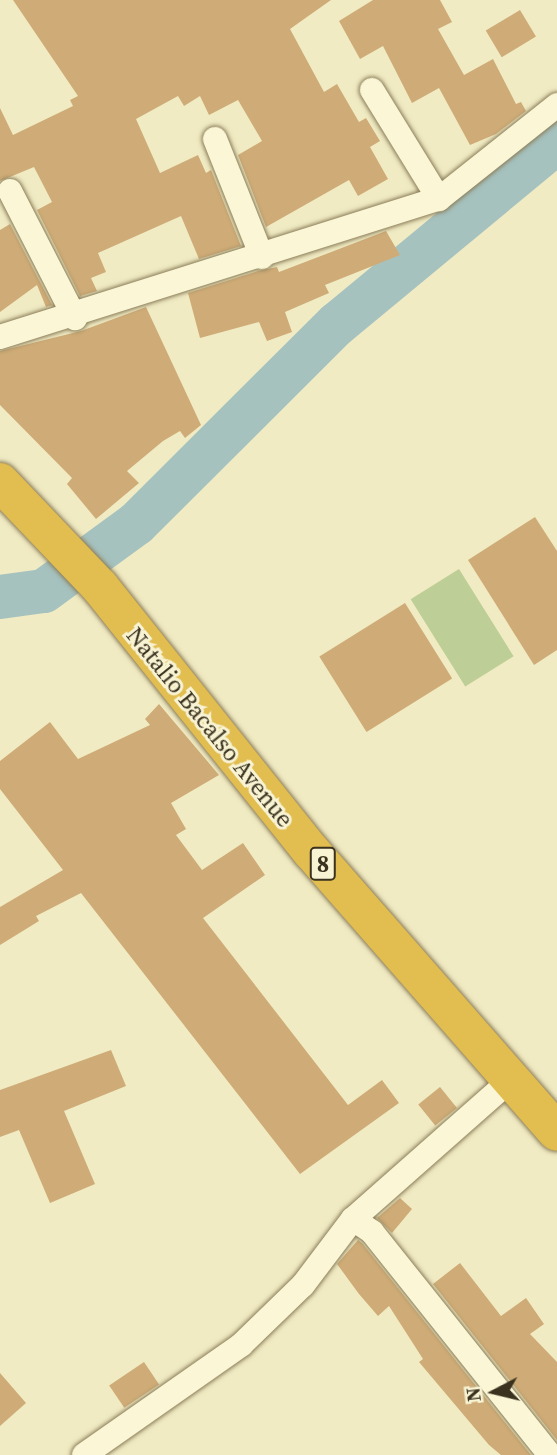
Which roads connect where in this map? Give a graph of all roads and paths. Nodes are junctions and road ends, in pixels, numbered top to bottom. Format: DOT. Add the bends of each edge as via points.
graph roads {
  1 [pos="372,90"];
  2 [pos="557,105"];
  3 [pos="215,139"];
  4 [pos="10,191"];
  5 [pos="439,199"];
  6 [pos="262,257"];
  7 [pos="75,318"];
  8 [pos="0,337"];
  9 [pos="0,482"];
  10 [pos="512,1079"];
  11 [pos="557,1132"];
  12 [pos="353,1219"];
  13 [pos="85,1455"];
  14 [pos="550,1455"];
  1 -- 5 [label="street"];
  2 -- 5 [label="street"];
  3 -- 6 [label="street"];
  4 -- 7 [label="street"];
  5 -- 6 [label="street"];
  6 -- 7 [label="street"];
  7 -- 8 [label="street"];
  9 -- 10 [label="highway, Natalio Bacalso Avenue / 8" via="100,587 311,851"];
  10 -- 11 [label="highway, Natalio Bacalso Avenue / 8"];
  10 -- 12 [label="street"];
  12 -- 13 [label="street" via="303,1285 241,1345"];
  12 -- 14 [label="street" via="372,1232"];
}
